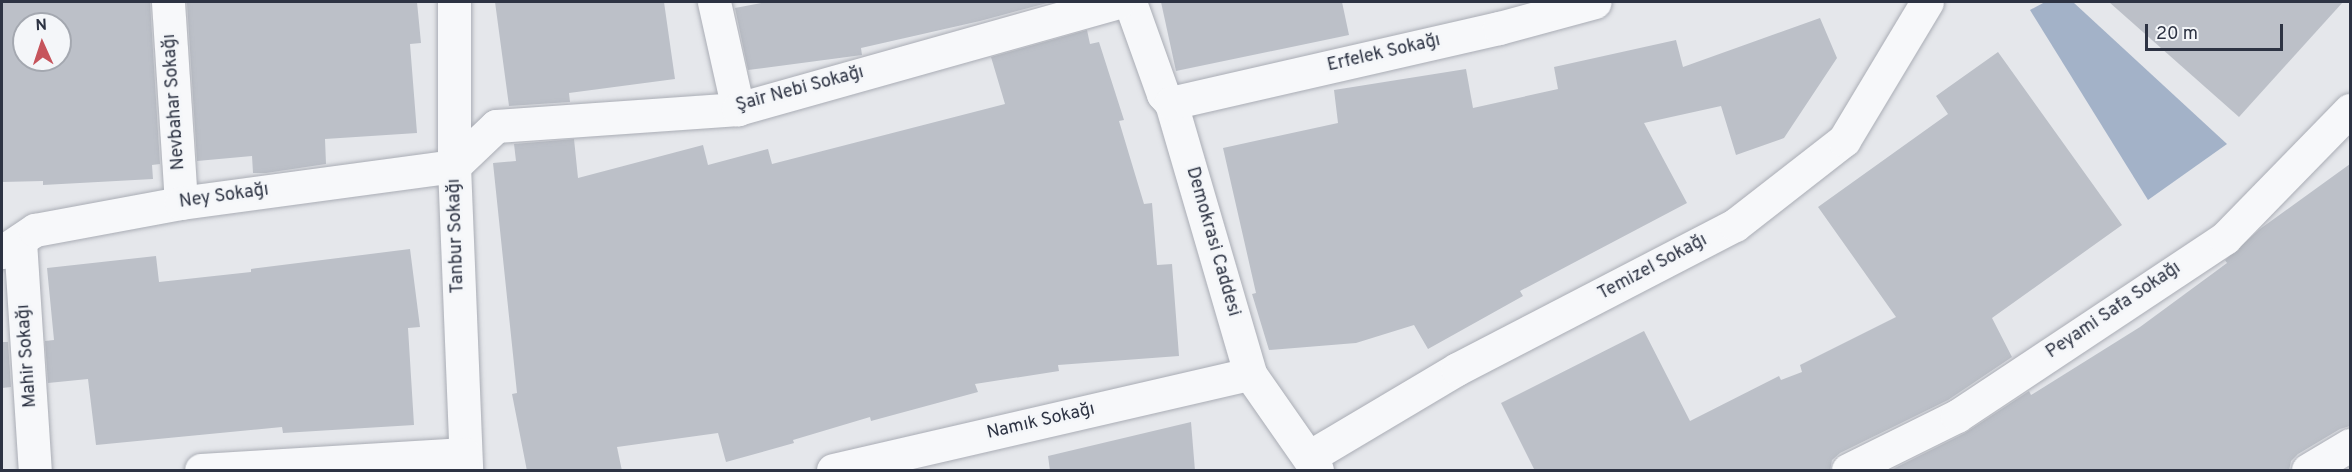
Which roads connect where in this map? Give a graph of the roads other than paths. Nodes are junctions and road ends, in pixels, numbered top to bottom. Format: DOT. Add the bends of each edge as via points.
graph roads {
  1 [pos="168,2"];
  2 [pos="454,2"];
  3 [pos="714,2"];
  4 [pos="1118,2"];
  5 [pos="1130,2"];
  6 [pos="1595,2"];
  7 [pos="1927,2"];
  8 [pos="1171,103"];
  9 [pos="738,109"];
  10 [pos="2350,110"];
  11 [pos="454,166"];
  12 [pos="182,203"];
  13 [pos="11,246"];
  14 [pos="1250,374"];
  15 [pos="2350,445"];
  16 [pos="466,462"];
  17 [pos="1313,464"];
  18 [pos="35,471"];
  19 [pos="201,471"];
  20 [pos="833,471"];
  21 [pos="1848,471"];
  22 [pos="2308,471"];
  1 -- 12 [label="street, Nevbahar Sokağı"];
  2 -- 11 [label="street, Tanbur Sokağı"];
  3 -- 9 [label="street"];
  4 -- 9 [label="street, Şair Nebi Sokağı"];
  5 -- 8 [label="street, Demokrasi Caddesi" via="1163,94"];
  6 -- 8 [label="street, Erfelek Sokağı" via="1499,28"];
  7 -- 17 [label="street, Temizel Sokağı" via="1844,140 1735,225 1457,369"];
  8 -- 14 [label="street, Demokrasi Caddesi"];
  9 -- 11 [label="street, Şair Nebi Sokağı" via="496,126"];
  10 -- 21 [label="street, Peyami Safa Sokağı" via="2225,238 1956,416"];
  11 -- 12 [label="street, Ney Sokağı"];
  11 -- 16 [label="street, Tanbur Sokağı"];
  12 -- 13 [label="street, Ney Sokağı" via="35,230"];
  13 -- 18 [label="street, Mahir Sokağı"];
  14 -- 17 [label="street, Demokrasi Caddesi"];
  14 -- 20 [label="street, Namık Sokağı"];
  15 -- 22 [label="street"];
  16 -- 19 [label="street"];
}
